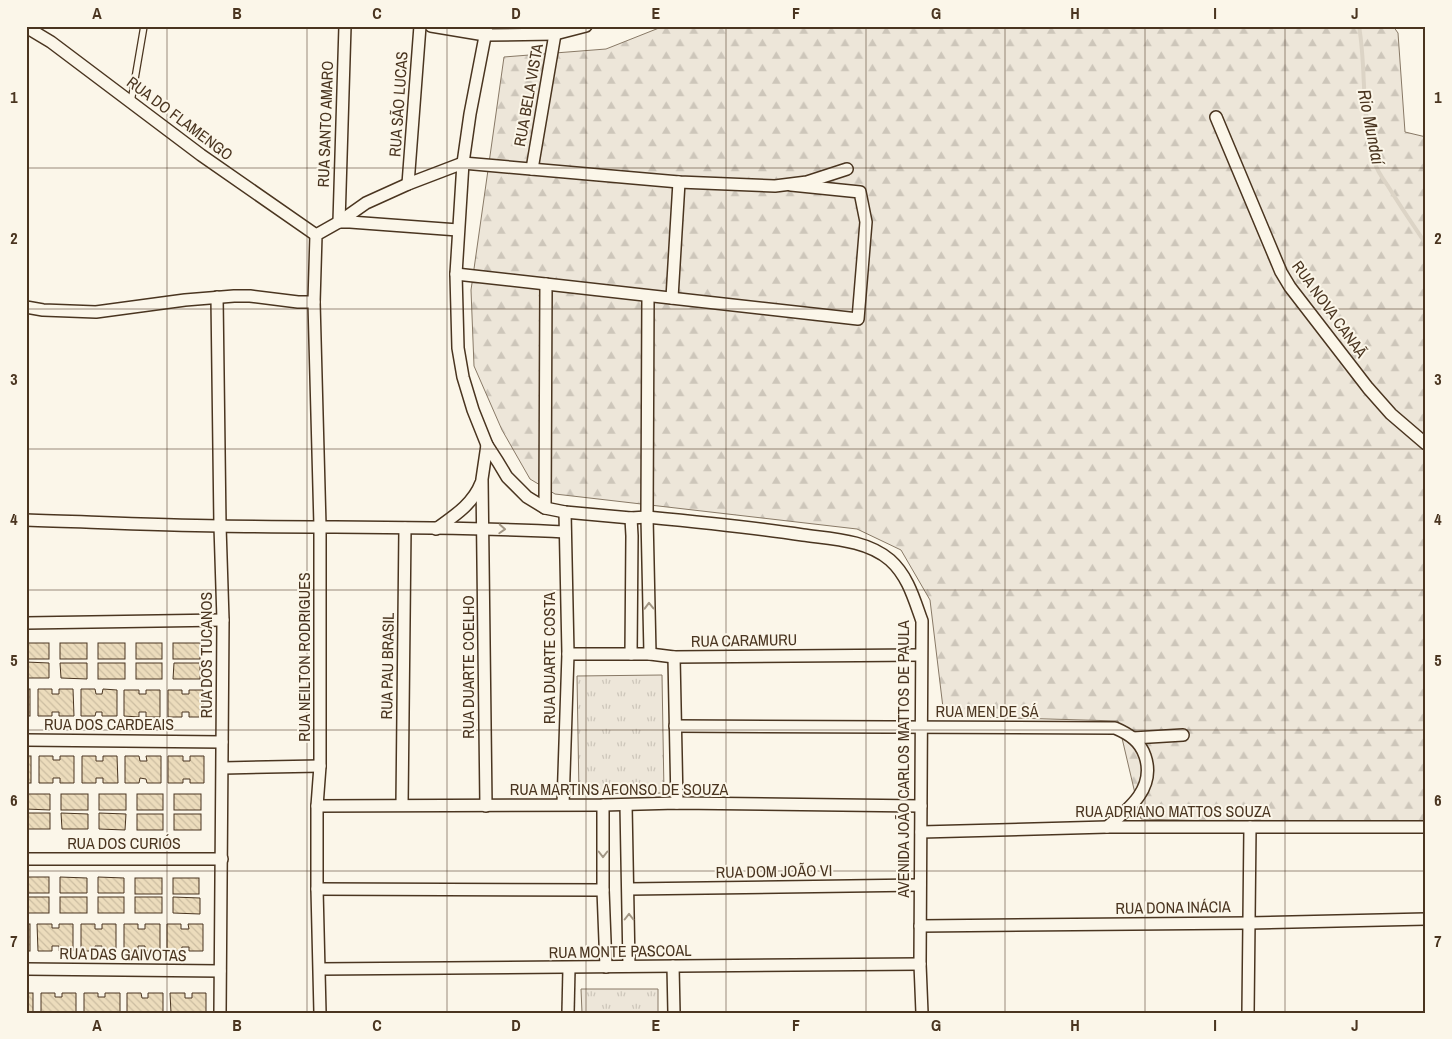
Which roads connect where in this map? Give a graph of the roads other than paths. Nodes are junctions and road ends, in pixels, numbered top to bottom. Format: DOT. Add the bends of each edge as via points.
graph roads {
  1 [pos="144,26"];
  2 [pos="345,26"];
  3 [pos="420,26"];
  4 [pos="430,26"];
  5 [pos="586,26"];
  6 [pos="26,27"];
  7 [pos="486,30"];
  8 [pos="556,30"];
  9 [pos="131,102"];
  10 [pos="1216,117"];
  11 [pos="463,163"];
  12 [pos="532,169"];
  13 [pos="847,169"];
  14 [pos="679,182"];
  15 [pos="408,184"];
  16 [pos="791,185"];
  17 [pos="339,222"];
  18 [pos="458,230"];
  19 [pos="316,235"];
  20 [pos="456,274"];
  21 [pos="546,284"];
  22 [pos="648,296"];
  23 [pos="217,297"];
  24 [pos="672,298"];
  25 [pos="314,302"];
  26 [pos="26,307"];
  27 [pos="1426,444"];
  28 [pos="488,445"];
  29 [pos="482,479"];
  30 [pos="545,508"];
  31 [pos="565,512"];
  32 [pos="647,517"];
  33 [pos="631,518"];
  34 [pos="26,520"];
  35 [pos="220,526"];
  36 [pos="320,526"];
  37 [pos="405,528"];
  38 [pos="484,528"];
  39 [pos="436,529"];
  40 [pos="565,532"];
  41 [pos="223,620"];
  42 [pos="26,623"];
  43 [pos="568,654"];
  44 [pos="631,654"];
  45 [pos="650,654"];
  46 [pos="921,654"];
  47 [pos="674,657"];
  48 [pos="675,726"];
  49 [pos="921,726"];
  50 [pos="1183,735"];
  51 [pos="26,740"];
  52 [pos="222,742"];
  53 [pos="1137,742"];
  54 [pos="320,766"];
  55 [pos="223,768"];
  56 [pos="677,803"];
  57 [pos="562,804"];
  58 [pos="402,805"];
  59 [pos="603,805"];
  60 [pos="626,805"];
  61 [pos="317,806"];
  62 [pos="486,806"];
  63 [pos="922,806"];
  64 [pos="1106,827"];
  65 [pos="1250,827"];
  66 [pos="1426,827"];
  67 [pos="921,832"];
  68 [pos="26,859"];
  69 [pos="222,859"];
  70 [pos="920,885"];
  71 [pos="317,889"];
  72 [pos="629,889"];
  73 [pos="603,890"];
  74 [pos="1426,919"];
  75 [pos="1249,923"];
  76 [pos="920,926"];
  77 [pos="920,964"];
  78 [pos="606,966"];
  79 [pos="630,966"];
  80 [pos="673,966"];
  81 [pos="320,968"];
  82 [pos="569,968"];
  83 [pos="26,969"];
  84 [pos="220,971"];
  85 [pos="220,1013"];
  86 [pos="320,1013"];
  87 [pos="568,1013"];
  88 [pos="674,1013"];
  89 [pos="922,1013"];
  90 [pos="1248,1013"];
  1 -- 9 [label="lane"];
  2 -- 17 [label="street, RUA SANTO AMARO"];
  3 -- 15 [label="street, RUA SÃO LUCAS"];
  4 -- 7 [label="street"];
  5 -- 8 [label="street"];
  6 -- 9 [label="street, RUA DO FLAMENGO" via="52,42"];
  7 -- 8 [label="street"];
  7 -- 11 [label="street, AVENIDA JOÃO CARLOS MATTOS DE PAULA"];
  8 -- 12 [label="street, RUA BELA VISTA"];
  9 -- 19 [label="street, RUA DO FLAMENGO" via="201,156"];
  10 -- 27 [label="street, RUA NOVA CANAÃ" via="1290,287 1368,388 1391,414"];
  11 -- 12 [label="street"];
  11 -- 15 [label="street"];
  11 -- 18 [label="street, AVENIDA JOÃO CARLOS MATTOS DE PAULA"];
  12 -- 14 [label="street"];
  13 -- 16 [label="street"];
  14 -- 16 [label="street"];
  14 -- 24 [label="street"];
  15 -- 17 [label="street" via="366,203"];
  16 -- 24 [label="street" via="860,192 866,222 858,318"];
  17 -- 18 [label="street"];
  17 -- 19 [label="street"];
  18 -- 20 [label="street, AVENIDA JOÃO CARLOS MATTOS DE PAULA"];
  19 -- 25 [label="street, RUA NEILTON RODRIGUES"];
  20 -- 21 [label="street"];
  20 -- 28 [label="street, AVENIDA JOÃO CARLOS MATTOS DE PAULA" via="458,348 462,370 473,410"];
  21 -- 22 [label="street"];
  21 -- 30 [label="street"];
  22 -- 24 [label="street"];
  22 -- 32 [label="street"];
  23 -- 25 [label="street" via="250,296"];
  23 -- 26 [label="street" via="96,312"];
  23 -- 35 [label="street, RUA DOS TUCANOS"];
  25 -- 36 [label="street, RUA NEILTON RODRIGUES"];
  28 -- 29 [label="street"];
  28 -- 30 [label="street, AVENIDA JOÃO CARLOS MATTOS DE PAULA" via="507,477 527,497"];
  29 -- 38 [label="street, RUA DUARTE COELHO"];
  29 -- 39 [label="street" via="468,504"];
  30 -- 31 [label="street, AVENIDA JOÃO CARLOS MATTOS DE PAULA"];
  31 -- 33 [label="street, AVENIDA JOÃO CARLOS MATTOS DE PAULA"];
  31 -- 40 [label="street, RUA DUARTE COSTA"];
  32 -- 33 [label="street, AVENIDA JOÃO CARLOS MATTOS DE PAULA"];
  45 -- 32 [label="street, one-way"];
  32 -- 46 [label="street, AVENIDA JOÃO CARLOS MATTOS DE PAULA" via="757,528 869,547 890,560 909,585 922,621"];
  33 -- 44 [label="street"];
  34 -- 35 [label="street"];
  35 -- 36 [label="street"];
  35 -- 41 [label="street, RUA DOS TUCANOS"];
  36 -- 37 [label="street"];
  36 -- 54 [label="street, RUA NEILTON RODRIGUES"];
  37 -- 39 [label="street"];
  37 -- 58 [label="street, RUA PAU BRASIL"];
  38 -- 39 [label="street"];
  38 -- 40 [label="street, one-way"];
  38 -- 62 [label="street, RUA DUARTE COELHO"];
  40 -- 43 [label="street, RUA DUARTE COSTA"];
  41 -- 42 [label="street"];
  41 -- 52 [label="street, RUA DOS TUCANOS"];
  43 -- 44 [label="street, RUA CARAMURU"];
  43 -- 57 [label="street, RUA DUARTE COSTA"];
  44 -- 45 [label="street, RUA CARAMURU"];
  45 -- 47 [label="street, RUA CARAMURU"];
  46 -- 47 [label="street, RUA CARAMURU"];
  46 -- 49 [label="street, AVENIDA JOÃO CARLOS MATTOS DE PAULA"];
  47 -- 48 [label="street"];
  48 -- 49 [label="street, RUA MEN DE SÁ"];
  48 -- 56 [label="street"];
  49 -- 53 [label="street, RUA MEN DE SÁ" via="1114,728"];
  49 -- 63 [label="street, AVENIDA JOÃO CARLOS MATTOS DE PAULA"];
  50 -- 53 [label="street"];
  51 -- 52 [label="street, RUA DOS CARDEAIS"];
  52 -- 55 [label="street, RUA DOS TUCANOS"];
  53 -- 64 [label="street" via="1148,770 1144,788 1128,810"];
  54 -- 55 [label="street"];
  54 -- 61 [label="street, RUA NEILTON RODRIGUES"];
  55 -- 69 [label="street, RUA DOS TUCANOS"];
  56 -- 60 [label="street, RUA MARTINS AFONSO DE SOUZA"];
  56 -- 63 [label="street, RUA MARTINS AFONSO DE SOUZA"];
  57 -- 59 [label="street, RUA MARTINS AFONSO DE SOUZA"];
  57 -- 62 [label="street, RUA MARTINS AFONSO DE SOUZA"];
  58 -- 61 [label="street, RUA MARTINS AFONSO DE SOUZA"];
  58 -- 62 [label="street, RUA MARTINS AFONSO DE SOUZA"];
  59 -- 60 [label="street, RUA MARTINS AFONSO DE SOUZA"];
  59 -- 73 [label="street, one-way"];
  60 -- 72 [label="street"];
  61 -- 71 [label="street, RUA NEILTON RODRIGUES"];
  63 -- 67 [label="street, AVENIDA JOÃO CARLOS MATTOS DE PAULA"];
  64 -- 65 [label="street, RUA ADRIANO MATTOS SOUZA"];
  64 -- 67 [label="street, RUA ADRIANO MATTOS SOUZA"];
  65 -- 66 [label="street, RUA ADRIANO MATTOS SOUZA"];
  65 -- 75 [label="street"];
  67 -- 70 [label="street, AVENIDA JOÃO CARLOS MATTOS DE PAULA"];
  68 -- 69 [label="street, RUA DOS CURIÓS"];
  69 -- 84 [label="street, RUA DOS TUCANOS"];
  70 -- 72 [label="street, RUA DOM JOÃO VI"];
  70 -- 76 [label="street, AVENIDA JOÃO CARLOS MATTOS DE PAULA"];
  71 -- 73 [label="street"];
  71 -- 81 [label="street, RUA NEILTON RODRIGUES"];
  79 -- 72 [label="street, one-way"];
  73 -- 78 [label="street"];
  74 -- 75 [label="street, RUA DONA INÁCIA"];
  75 -- 76 [label="street, RUA DONA INÁCIA"];
  75 -- 90 [label="street"];
  76 -- 77 [label="street, AVENIDA JOÃO CARLOS MATTOS DE PAULA"];
  77 -- 80 [label="street, RUA MONTE PASCOAL"];
  77 -- 89 [label="street, AVENIDA JOÃO CARLOS MATTOS DE PAULA"];
  78 -- 79 [label="street, RUA MONTE PASCOAL"];
  78 -- 82 [label="street, RUA MONTE PASCOAL"];
  79 -- 80 [label="street, RUA MONTE PASCOAL"];
  80 -- 88 [label="street"];
  81 -- 82 [label="street, RUA MONTE PASCOAL"];
  81 -- 86 [label="street, RUA NEILTON RODRIGUES"];
  82 -- 87 [label="street"];
  83 -- 84 [label="street, RUA DAS GAIVOTAS"];
  84 -- 85 [label="street, RUA DOS TUCANOS"];
}
